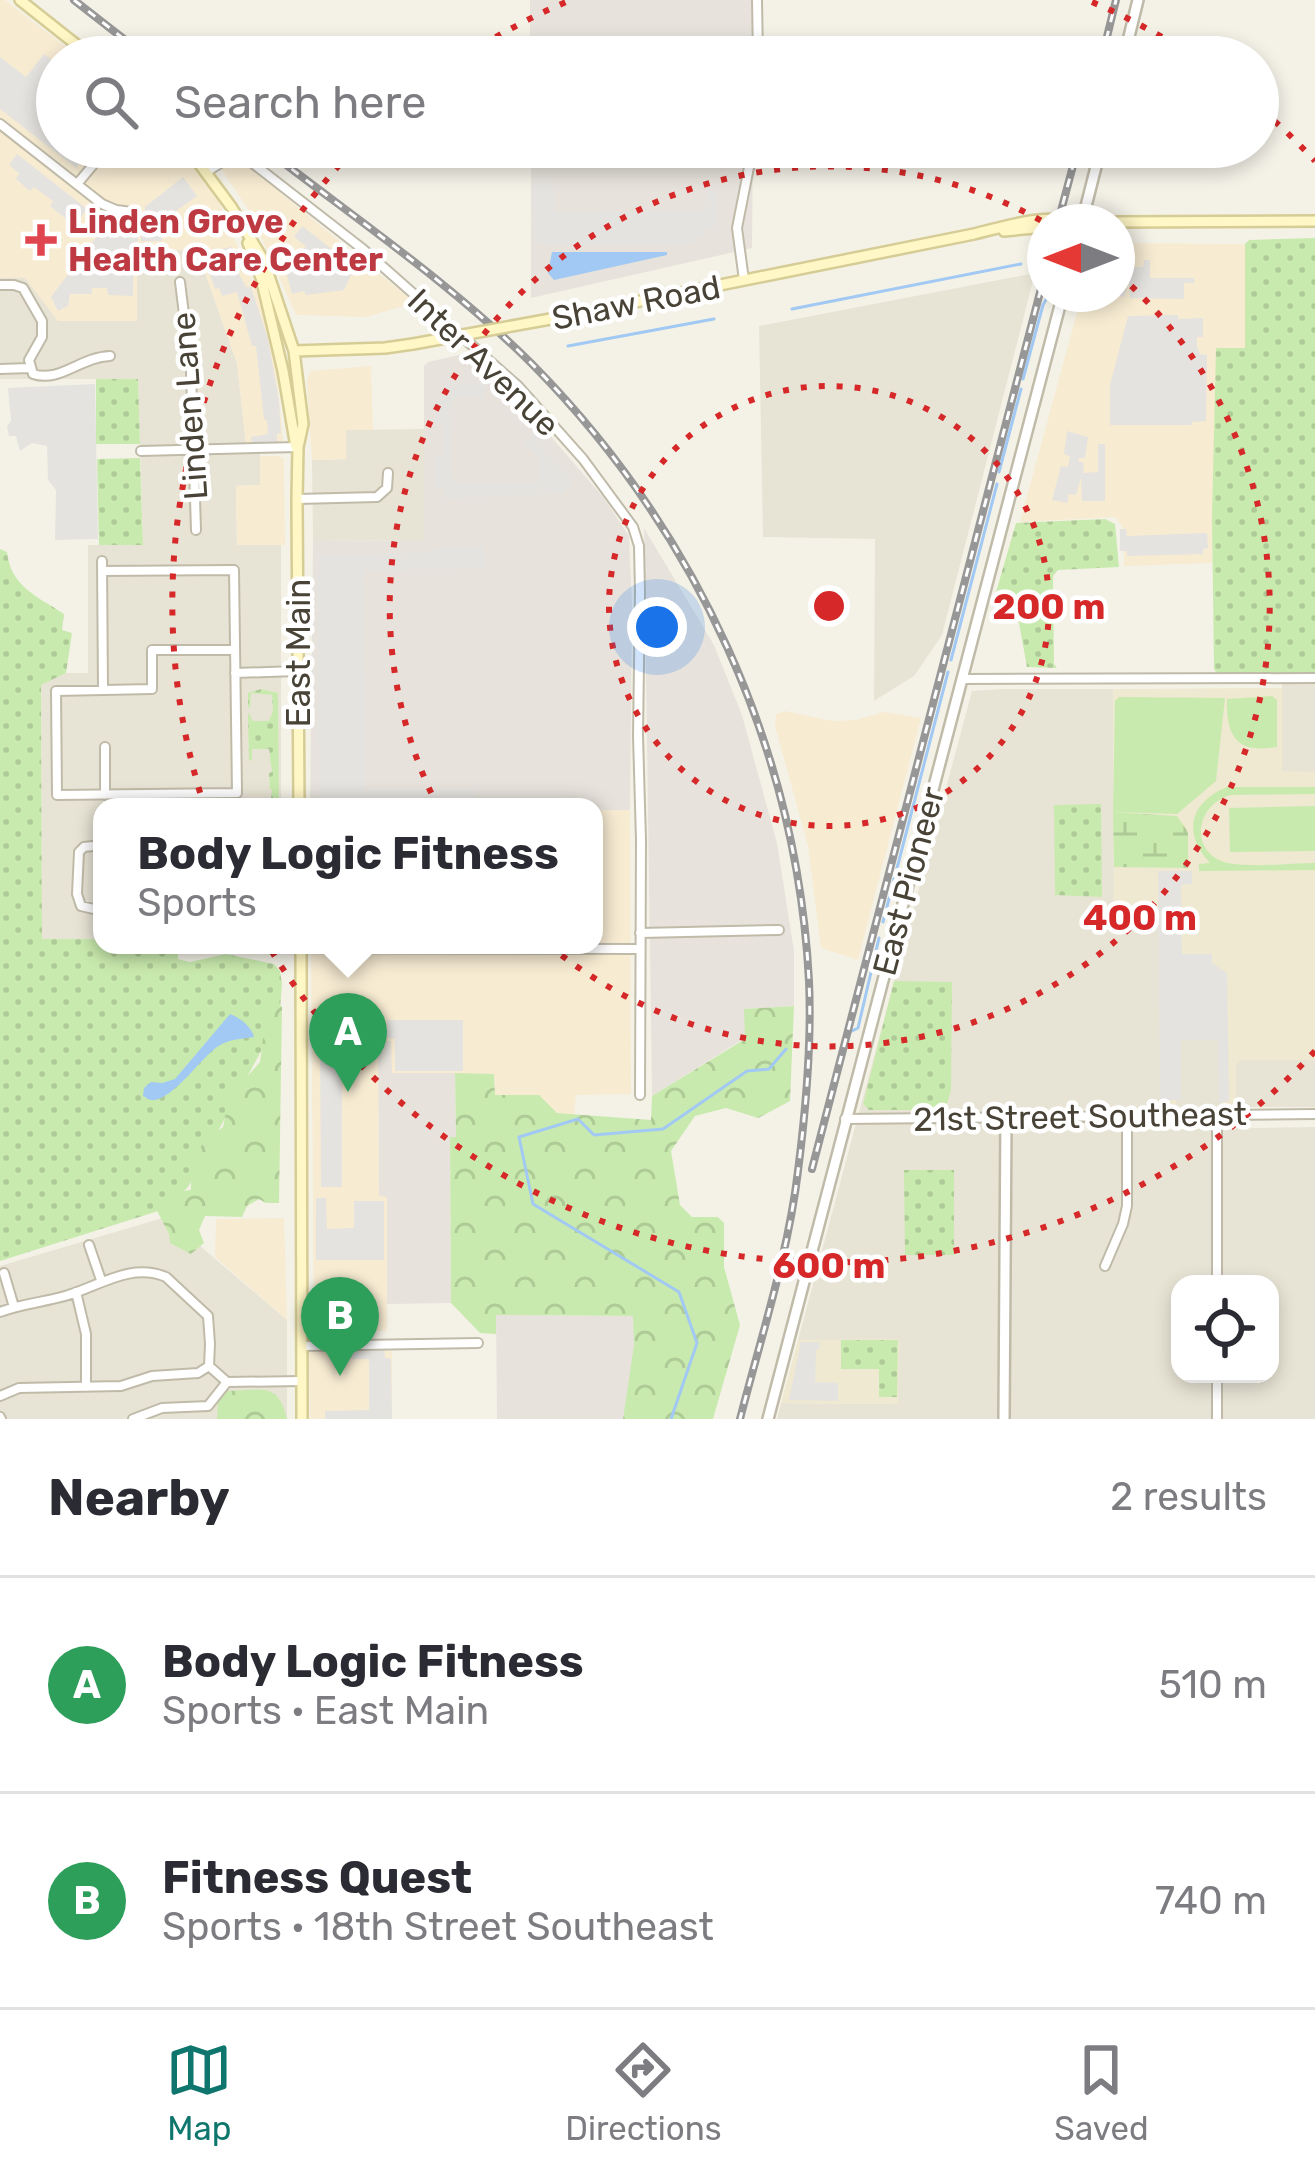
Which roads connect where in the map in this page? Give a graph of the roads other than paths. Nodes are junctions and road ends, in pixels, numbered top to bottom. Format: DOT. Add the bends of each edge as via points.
graph roads {
  1 [pos="20,0"];
  2 [pos="757,0"];
  3 [pos="1138,0"];
  4 [pos="65,36"];
  5 [pos="758,36"];
  6 [pos="1129,36"];
  7 [pos="0,124"];
  8 [pos="36,151"];
  9 [pos="58,168"];
  10 [pos="90,168"];
  11 [pos="203,168"];
  12 [pos="212,168"];
  13 [pos="259,168"];
  14 [pos="749,168"];
  15 [pos="1095,168"];
  16 [pos="206,172"];
  17 [pos="78,183"];
  18 [pos="1086,204"];
  19 [pos="132,212"];
  20 [pos="238,217"];
  21 [pos="1027,221"];
  22 [pos="1315,221"];
  23 [pos="1135,222"];
  24 [pos="1027,228"];
  25 [pos="974,234"];
  26 [pos="744,280"];
  27 [pos="180,282"];
  28 [pos="262,282"];
  29 [pos="0,285"];
  30 [pos="1058,312"];
  31 [pos="295,351"];
  32 [pos="110,356"];
  33 [pos="29,368"];
  34 [pos="0,369"];
  35 [pos="290,414"];
  36 [pos="297,447"];
  37 [pos="195,449"];
  38 [pos="141,451"];
  39 [pos="388,473"];
  40 [pos="297,499"];
  41 [pos="196,530"];
  42 [pos="234,650"];
  43 [pos="297,670"];
  44 [pos="235,674"];
  45 [pos="1315,678"];
  46 [pos="960,679"];
  47 [pos="103,690"];
  48 [pos="105,747"];
  49 [pos="105,795"];
  50 [pos="299,798"];
  51 [pos="93,846"];
  52 [pos="93,909"];
  53 [pos="779,930"];
  54 [pos="640,933"];
  55 [pos="603,949"];
  56 [pos="640,949"];
  57 [pos="301,954"];
  58 [pos="640,1095"];
  59 [pos="1315,1114"];
  60 [pos="1127,1115"];
  61 [pos="1216,1115"];
  62 [pos="1006,1116"];
  63 [pos="845,1119"];
  64 [pos="88,1245"];
  65 [pos="1105,1266"];
  66 [pos="4,1273"];
  67 [pos="1217,1275"];
  68 [pos="101,1280"];
  69 [pos="76,1292"];
  70 [pos="14,1307"];
  71 [pos="0,1312"];
  72 [pos="478,1342"];
  73 [pos="302,1346"];
  74 [pos="209,1366"];
  75 [pos="302,1381"];
  76 [pos="227,1382"];
  77 [pos="1217,1383"];
  78 [pos="86,1387"];
  79 [pos="0,1396"];
  80 [pos="159,1414"];
  81 [pos="133,1419"];
  82 [pos="302,1419"];
  83 [pos="768,1419"];
  84 [pos="1004,1419"];
  85 [pos="1217,1419"];
  1 -- 4 [label="main road"];
  2 -- 5 [label="street"];
  3 -- 6 [label="street"];
  7 -- 8 [label="street"];
  9 -- 17 [label="street"];
  10 -- 17 [label="street"];
  11 -- 16 [label="main road, East Main"];
  12 -- 16 [label="street, Inter Avenue"];
  13 -- 54 [label="street, Inter Avenue" via="518,386 628,517 639,566"];
  14 -- 26 [label="street" via="737,227"];
  15 -- 18 [label="street"];
  16 -- 20 [label="main road, East Main"];
  17 -- 19 [label="street" via="106,206"];
  20 -- 28 [label="main road, East Main"];
  20 -- 31 [label="main road, East Main" via="264,261"];
  21 -- 25 [label="main road, Shaw Road"];
  22 -- 23 [label="main road"];
  24 -- 25 [label="main road, Shaw Road"];
  25 -- 26 [label="main road, Shaw Road"];
  26 -- 31 [label="main road, Shaw Road, bridge" via="413,344"];
  27 -- 37 [label="street, Linden Lane"];
  28 -- 31 [label="main road, East Main" via="283,344"];
  28 -- 35 [label="main road, East Main"];
  29 -- 33 [label="street" via="23,288 42,321"];
  30 -- 46 [label="street, East Pioneer"];
  31 -- 35 [label="main road, East Main"];
  31 -- 36 [label="main road, East Main" via="303,424"];
  32 -- 33 [label="street" via="50,377"];
  33 -- 34 [label="street"];
  35 -- 36 [label="main road, East Main"];
  36 -- 37 [label="street"];
  36 -- 40 [label="main road, East Main"];
  37 -- 38 [label="street"];
  37 -- 41 [label="street, Linden Lane"];
  39 -- 40 [label="street" via="387,488 368,498"];
  40 -- 43 [label="main road, East Main"];
  42 -- 44 [label="street"];
  42 -- 47 [label="street" via="152,650 152,688"];
  42 -- 47 [label="street" via="235,570 102,566"];
  43 -- 44 [label="street"];
  43 -- 50 [label="main road, East Main"];
  44 -- 49 [label="street" via="237,793"];
  45 -- 46 [label="street"];
  46 -- 63 [label="street, East Pioneer"];
  47 -- 49 [label="street" via="56,691 57,795"];
  48 -- 49 [label="street"];
  51 -- 52 [label="street" via="79,852 77,894 81,906"];
  53 -- 54 [label="street"];
  54 -- 56 [label="street, Inter Avenue"];
  55 -- 56 [label="street"];
  56 -- 58 [label="street, Inter Avenue"];
  57 -- 73 [label="main road"];
  59 -- 61 [label="street, 21st Street Southeast"];
  60 -- 61 [label="street, 21st Street Southeast"];
  60 -- 62 [label="street, 21st Street Southeast"];
  60 -- 65 [label="street" via="1127,1205"];
  61 -- 67 [label="street"];
  62 -- 63 [label="street, 21st Street Southeast"];
  62 -- 84 [label="street"];
  63 -- 83 [label="street, East Pioneer"];
  64 -- 68 [label="street"];
  66 -- 70 [label="street"];
  68 -- 69 [label="street"];
  68 -- 74 [label="street" via="166,1277 208,1316"];
  69 -- 70 [label="street"];
  69 -- 78 [label="street"];
  70 -- 71 [label="street"];
  72 -- 73 [label="street"];
  73 -- 75 [label="main road"];
  74 -- 76 [label="street"];
  74 -- 78 [label="street"];
  75 -- 76 [label="street"];
  75 -- 82 [label="main road"];
  76 -- 80 [label="street" via="208,1406"];
  77 -- 85 [label="street"];
  78 -- 79 [label="street"];
  80 -- 81 [label="street"];
}
